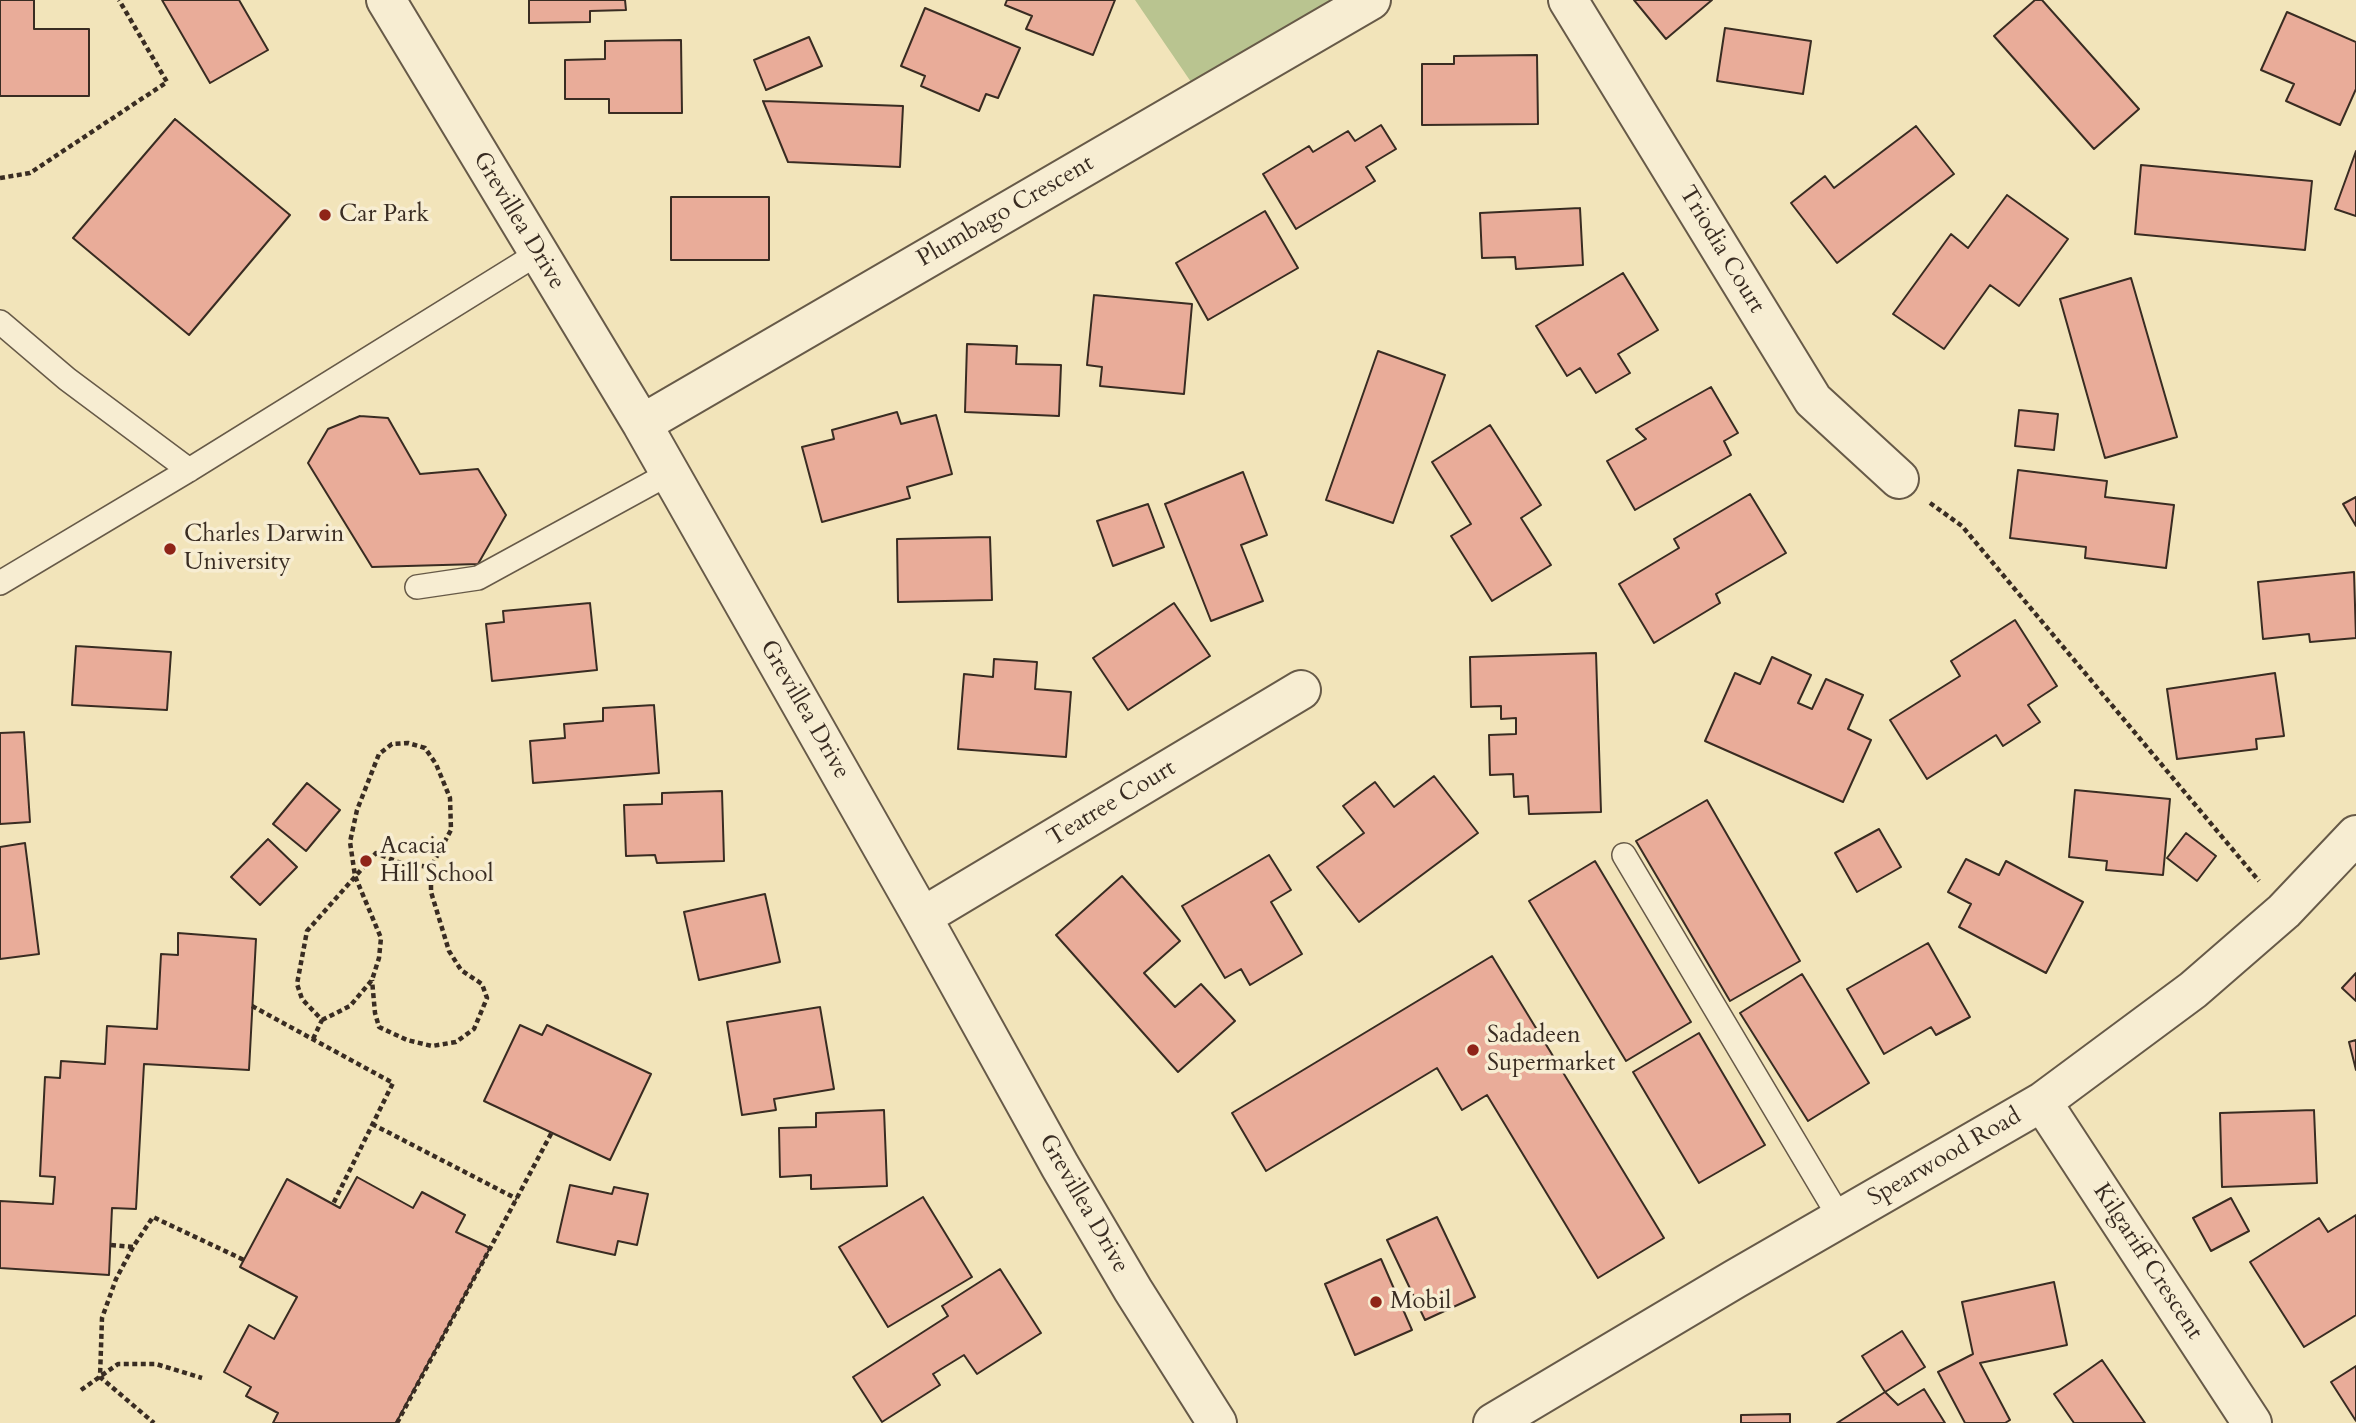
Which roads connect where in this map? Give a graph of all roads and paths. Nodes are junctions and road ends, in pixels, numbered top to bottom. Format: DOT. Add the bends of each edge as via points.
graph roads {
  1 [pos="119,0"];
  2 [pos="386,0"];
  3 [pos="1371,0"];
  4 [pos="1568,0"];
  5 [pos="0,178"];
  6 [pos="537,254"];
  7 [pos="0,322"];
  8 [pos="642,424"];
  9 [pos="189,470"];
  10 [pos="670,473"];
  11 [pos="1899,479"];
  12 [pos="0,583"];
  13 [pos="418,587"];
  14 [pos="1301,690"];
  15 [pos="2356,835"];
  16 [pos="1624,855"];
  17 [pos="431,867"];
  18 [pos="355,876"];
  19 [pos="2284,912"];
  20 [pos="922,918"];
  21 [pos="372,980"];
  22 [pos="253,1006"];
  23 [pos="322,1020"];
  24 [pos="313,1039"];
  25 [pos="2042,1102"];
  26 [pos="372,1124"];
  27 [pos="552,1132"];
  28 [pos="517,1199"];
  29 [pos="333,1204"];
  30 [pos="1840,1218"];
  31 [pos="111,1245"];
  32 [pos="133,1247"];
  33 [pos="244,1260"];
  34 [pos="100,1377"];
  35 [pos="202,1378"];
  36 [pos="81,1390"];
  37 [pos="154,1423"];
  38 [pos="397,1423"];
  39 [pos="1217,1423"];
  40 [pos="1493,1423"];
  41 [pos="2252,1423"];
  1 -- 5 [label="path" via="167,82 30,173"];
  2 -- 6 [label="street, Grevillea Drive"];
  3 -- 8 [label="street, Plumbago Crescent"];
  4 -- 11 [label="street, Triodia Court" via="1813,400"];
  6 -- 8 [label="street, Grevillea Drive"];
  6 -- 9 [label="lane"];
  7 -- 9 [label="lane" via="67,379"];
  8 -- 10 [label="street, Grevillea Drive"];
  9 -- 12 [label="lane"];
  10 -- 13 [label="lane" via="478,578"];
  10 -- 20 [label="street, Grevillea Drive"];
  11 -- 19 [label="path" via="1962,526"];
  14 -- 20 [label="street, Teatree Court"];
  15 -- 19 [label="street, Spearwood Road"];
  16 -- 30 [label="lane"];
  17 -- 18 [label="path" via="404,864 376,853"];
  17 -- 18 [label="path" via="451,830 450,798 425,748 392,744 379,754 357,810 350,842"];
  17 -- 21 [label="path" via="432,892 449,951 461,970 482,984 488,998 474,1029 456,1042 432,1046 379,1027"];
  18 -- 21 [label="path" via="381,938"];
  18 -- 23 [label="path" via="307,931 297,984 302,999"];
  19 -- 25 [label="street, Spearwood Road" via="2193,990"];
  20 -- 39 [label="street, Grevillea Drive" via="1133,1290"];
  21 -- 23 [label="path" via="350,1006"];
  22 -- 24 [label="path"];
  23 -- 24 [label="path"];
  24 -- 26 [label="path" via="393,1083"];
  25 -- 30 [label="street, Spearwood Road"];
  25 -- 41 [label="street, Kilgariff Crescent"];
  26 -- 28 [label="path"];
  26 -- 29 [label="path"];
  27 -- 28 [label="path"];
  28 -- 38 [label="path"];
  30 -- 40 [label="street, Spearwood Road"];
  31 -- 32 [label="path"];
  32 -- 33 [label="path" via="153,1217"];
  32 -- 34 [label="path" via="102,1318"];
  34 -- 35 [label="path" via="118,1364 156,1364"];
  34 -- 36 [label="path"];
  34 -- 37 [label="path"];
}
